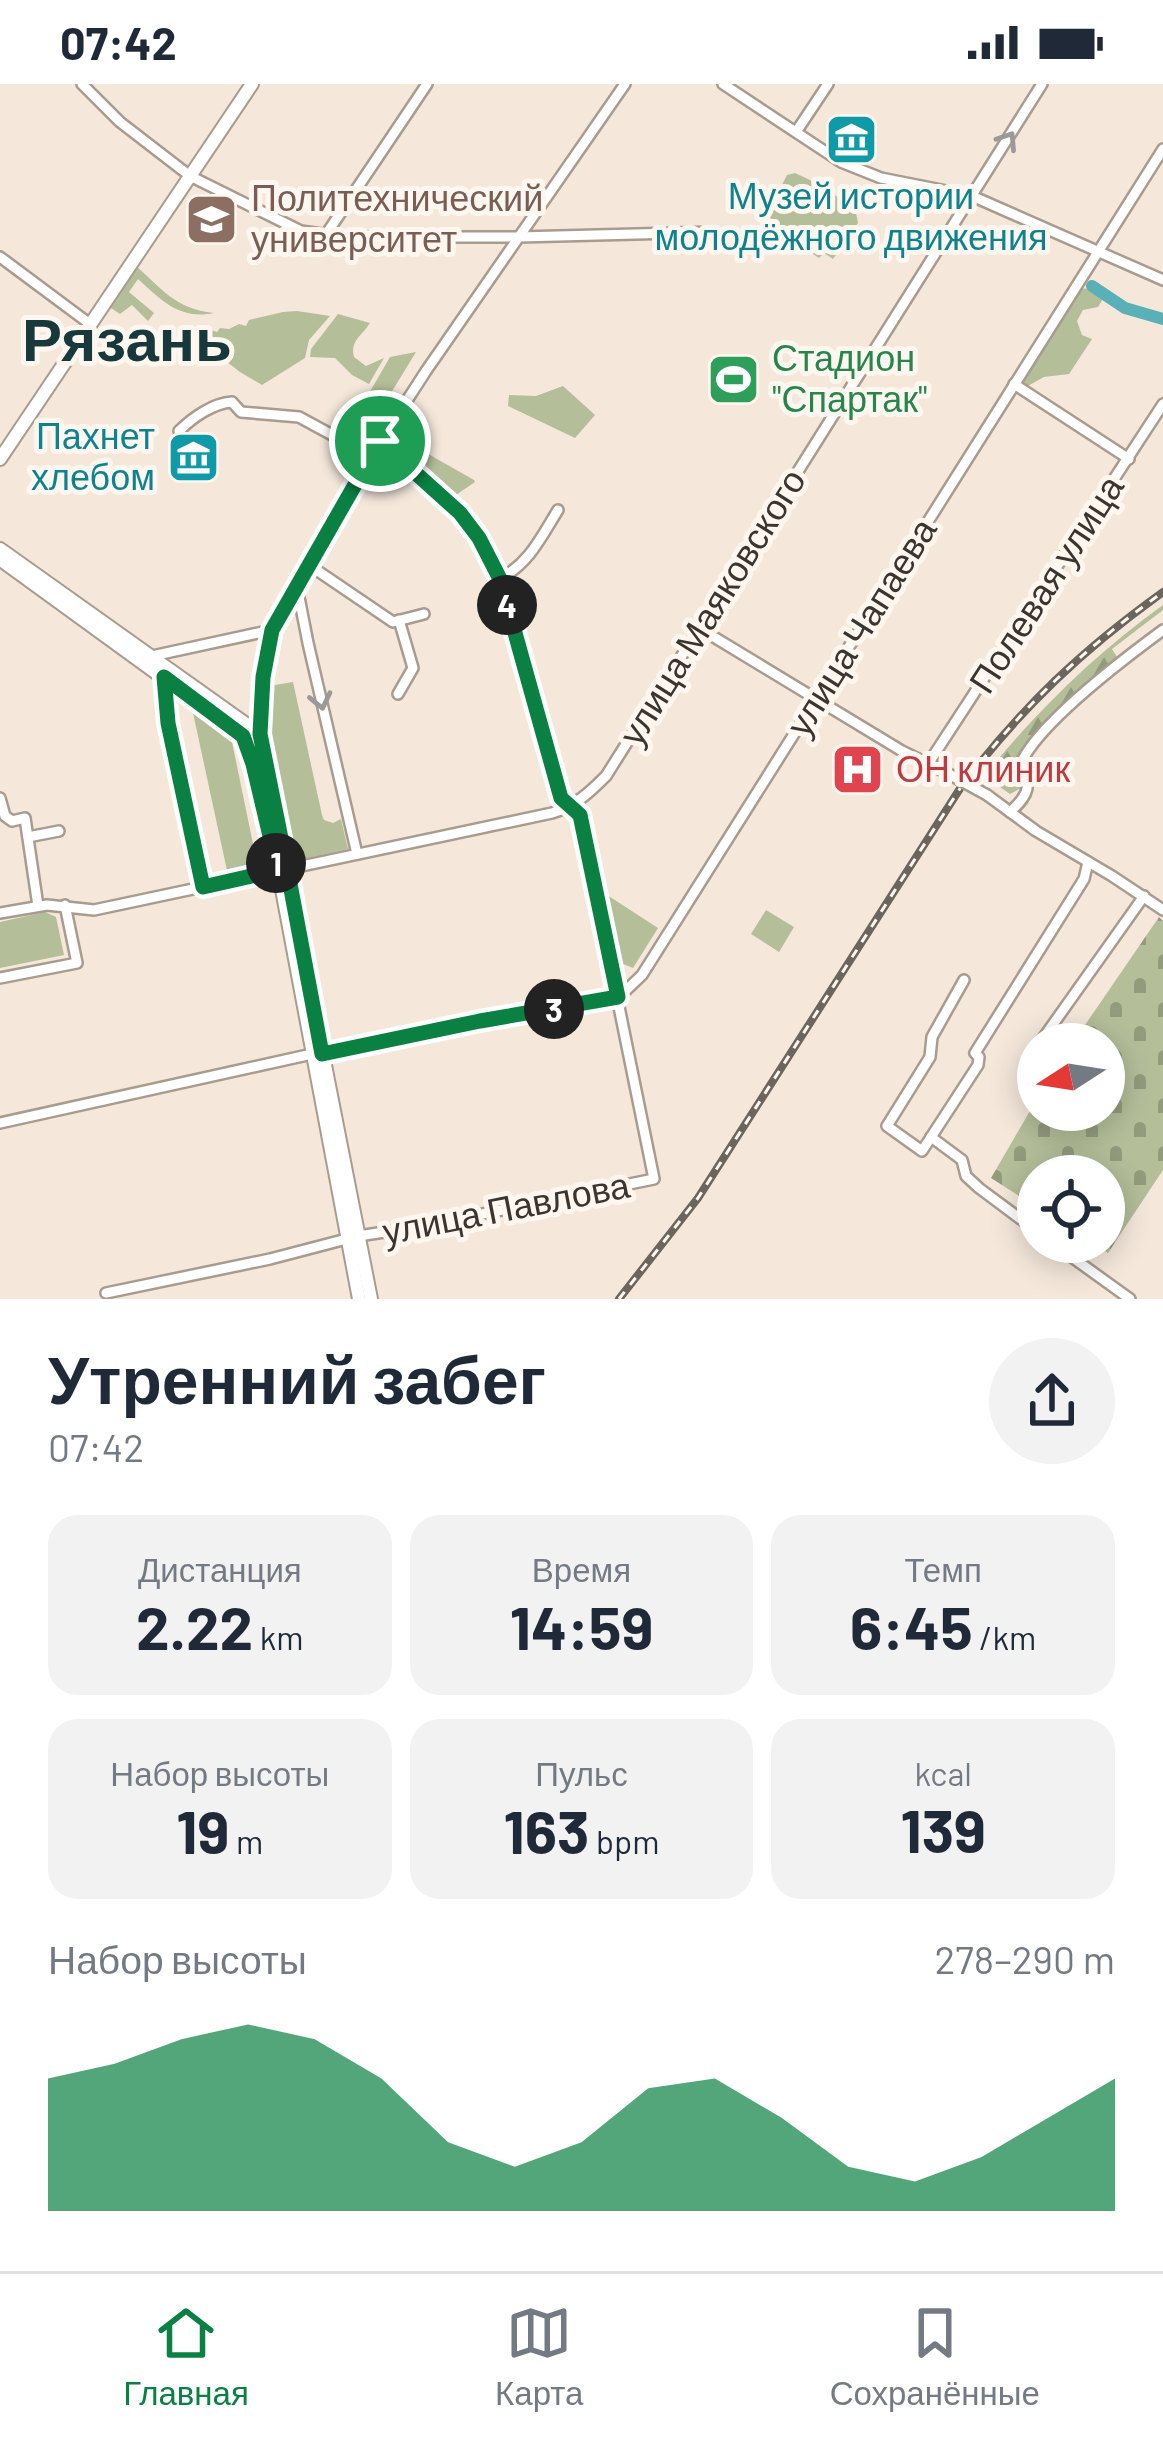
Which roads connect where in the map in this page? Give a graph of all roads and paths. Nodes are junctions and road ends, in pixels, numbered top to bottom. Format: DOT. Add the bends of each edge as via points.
graph roads {
  1 [pos="82,84"];
  2 [pos="248,84"];
  3 [pos="428,84"];
  4 [pos="625,84"];
  5 [pos="723,84"];
  6 [pos="828,84"];
  7 [pos="1042,84"];
  8 [pos="796,132"];
  9 [pos="1163,149"];
  10 [pos="187,174"];
  11 [pos="972,196"];
  12 [pos="714,232"];
  13 [pos="325,236"];
  14 [pos="519,237"];
  15 [pos="1097,253"];
  16 [pos="0,257"];
  17 [pos="1163,280"];
  18 [pos="87,322"];
  19 [pos="1014,384"];
  20 [pos="1163,404"];
  21 [pos="178,431"];
  22 [pos="380,441"];
  23 [pos="0,447"];
  24 [pos="371,456"];
  25 [pos="0,459"];
  26 [pos="1129,459"];
  27 [pos="558,510"];
  28 [pos="0,549"];
  29 [pos="0,559"];
  30 [pos="309,565"];
  31 [pos="500,579"];
  32 [pos="297,587"];
  33 [pos="424,614"];
  34 [pos="398,620"];
  35 [pos="699,628"];
  36 [pos="272,630"];
  37 [pos="1163,630"];
  38 [pos="152,656"];
  39 [pos="164,677"];
  40 [pos="398,694"];
  41 [pos="815,700"];
  42 [pos="260,734"];
  43 [pos="928,764"];
  44 [pos="0,798"];
  45 [pos="571,807"];
  46 [pos="1010,812"];
  47 [pos="59,831"];
  48 [pos="28,837"];
  49 [pos="357,854"];
  50 [pos="1088,862"];
  51 [pos="282,869"];
  52 [pos="203,887"];
  53 [pos="1144,896"];
  54 [pos="65,905"];
  55 [pos="38,906"];
  56 [pos="1163,910"];
  57 [pos="0,913"];
  58 [pos="612,968"];
  59 [pos="642,975"];
  60 [pos="0,977"];
  61 [pos="964,980"];
  62 [pos="615,981"];
  63 [pos="631,985"];
  64 [pos="618,997"];
  65 [pos="1054,1023"];
  66 [pos="317,1054"];
  67 [pos="0,1123"];
  68 [pos="931,1136"];
  69 [pos="1017,1216"];
  70 [pos="353,1237"];
  71 [pos="1080,1263"];
  72 [pos="106,1293"];
  73 [pos="359,1299"];
  74 [pos="371,1299"];
  75 [pos="1130,1299"];
  1 -- 10 [label="street"];
  2 -- 10 [label="main road"];
  3 -- 13 [label="street"];
  4 -- 14 [label="street"];
  5 -- 8 [label="street"];
  6 -- 8 [label="street"];
  11 -- 7 [label="street, улица Маяковского, one-way"];
  8 -- 11 [label="street" via="881,178"];
  9 -- 15 [label="street, улица Чапаева"];
  10 -- 13 [label="street"];
  10 -- 18 [label="main road"];
  11 -- 15 [label="street"];
  11 -- 35 [label="street, улица Маяковского"];
  12 -- 14 [label="street"];
  13 -- 14 [label="street"];
  14 -- 22 [label="street"];
  15 -- 17 [label="street"];
  15 -- 19 [label="street, улица Чапаева"];
  16 -- 18 [label="street"];
  18 -- 23 [label="main road"];
  18 -- 25 [label="main road"];
  19 -- 26 [label="street"];
  19 -- 41 [label="street, улица Чапаева"];
  20 -- 26 [label="street, Полевая улица"];
  21 -- 24 [label="street" via="232,402 241,412 299,417"];
  22 -- 24 [label="street"];
  22 -- 31 [label="street" via="460,513"];
  24 -- 30 [label="street"];
  26 -- 43 [label="street, Полевая улица"];
  27 -- 31 [label="street" via="530,557"];
  28 -- 38 [label="main road"];
  29 -- 39 [label="main road"];
  30 -- 32 [label="street"];
  30 -- 34 [label="street"];
  31 -- 45 [label="street" via="561,798"];
  32 -- 36 [label="street"];
  32 -- 49 [label="street, one-way"];
  33 -- 34 [label="street"];
  34 -- 40 [label="street" via="413,668"];
  35 -- 41 [label="street"];
  35 -- 45 [label="street, улица Маяковского" via="605,776"];
  36 -- 38 [label="street"];
  36 -- 42 [label="street"];
  37 -- 46 [label="street" via="1033,743 1022,761 1028,790"];
  38 -- 42 [label="main road"];
  39 -- 51 [label="main road" via="243,736"];
  39 -- 52 [label="street"];
  41 -- 43 [label="street"];
  41 -- 59 [label="street, улица Чапаева"];
  42 -- 51 [label="main road"];
  43 -- 46 [label="street, bridge"];
  44 -- 48 [label="street" via="4,816 26,818"];
  45 -- 49 [label="street"];
  45 -- 58 [label="street" via="580,815"];
  46 -- 50 [label="street"];
  47 -- 48 [label="street"];
  48 -- 55 [label="street"];
  49 -- 51 [label="street"];
  50 -- 53 [label="street"];
  50 -- 68 [label="street"];
  51 -- 52 [label="street"];
  51 -- 66 [label="main road"];
  52 -- 54 [label="street" via="94,910"];
  53 -- 56 [label="street"];
  53 -- 65 [label="street"];
  54 -- 55 [label="street"];
  54 -- 60 [label="street" via="76,963"];
  55 -- 57 [label="street"];
  58 -- 59 [label="street" via="621,977"];
  58 -- 62 [label="street"];
  59 -- 63 [label="street, улица Чапаева"];
  61 -- 68 [label="street" via="887,1126 922,1151"];
  62 -- 63 [label="street"];
  62 -- 64 [label="street"];
  63 -- 64 [label="street, улица Чапаева"];
  64 -- 66 [label="street"];
  64 -- 70 [label="street, улица Павлова" via="654,1179"];
  66 -- 67 [label="street"];
  66 -- 70 [label="main road"];
  68 -- 69 [label="street"];
  70 -- 72 [label="street, улица Павлова"];
  70 -- 73 [label="main road"];
  70 -- 74 [label="main road"];
  71 -- 75 [label="street"];
}
